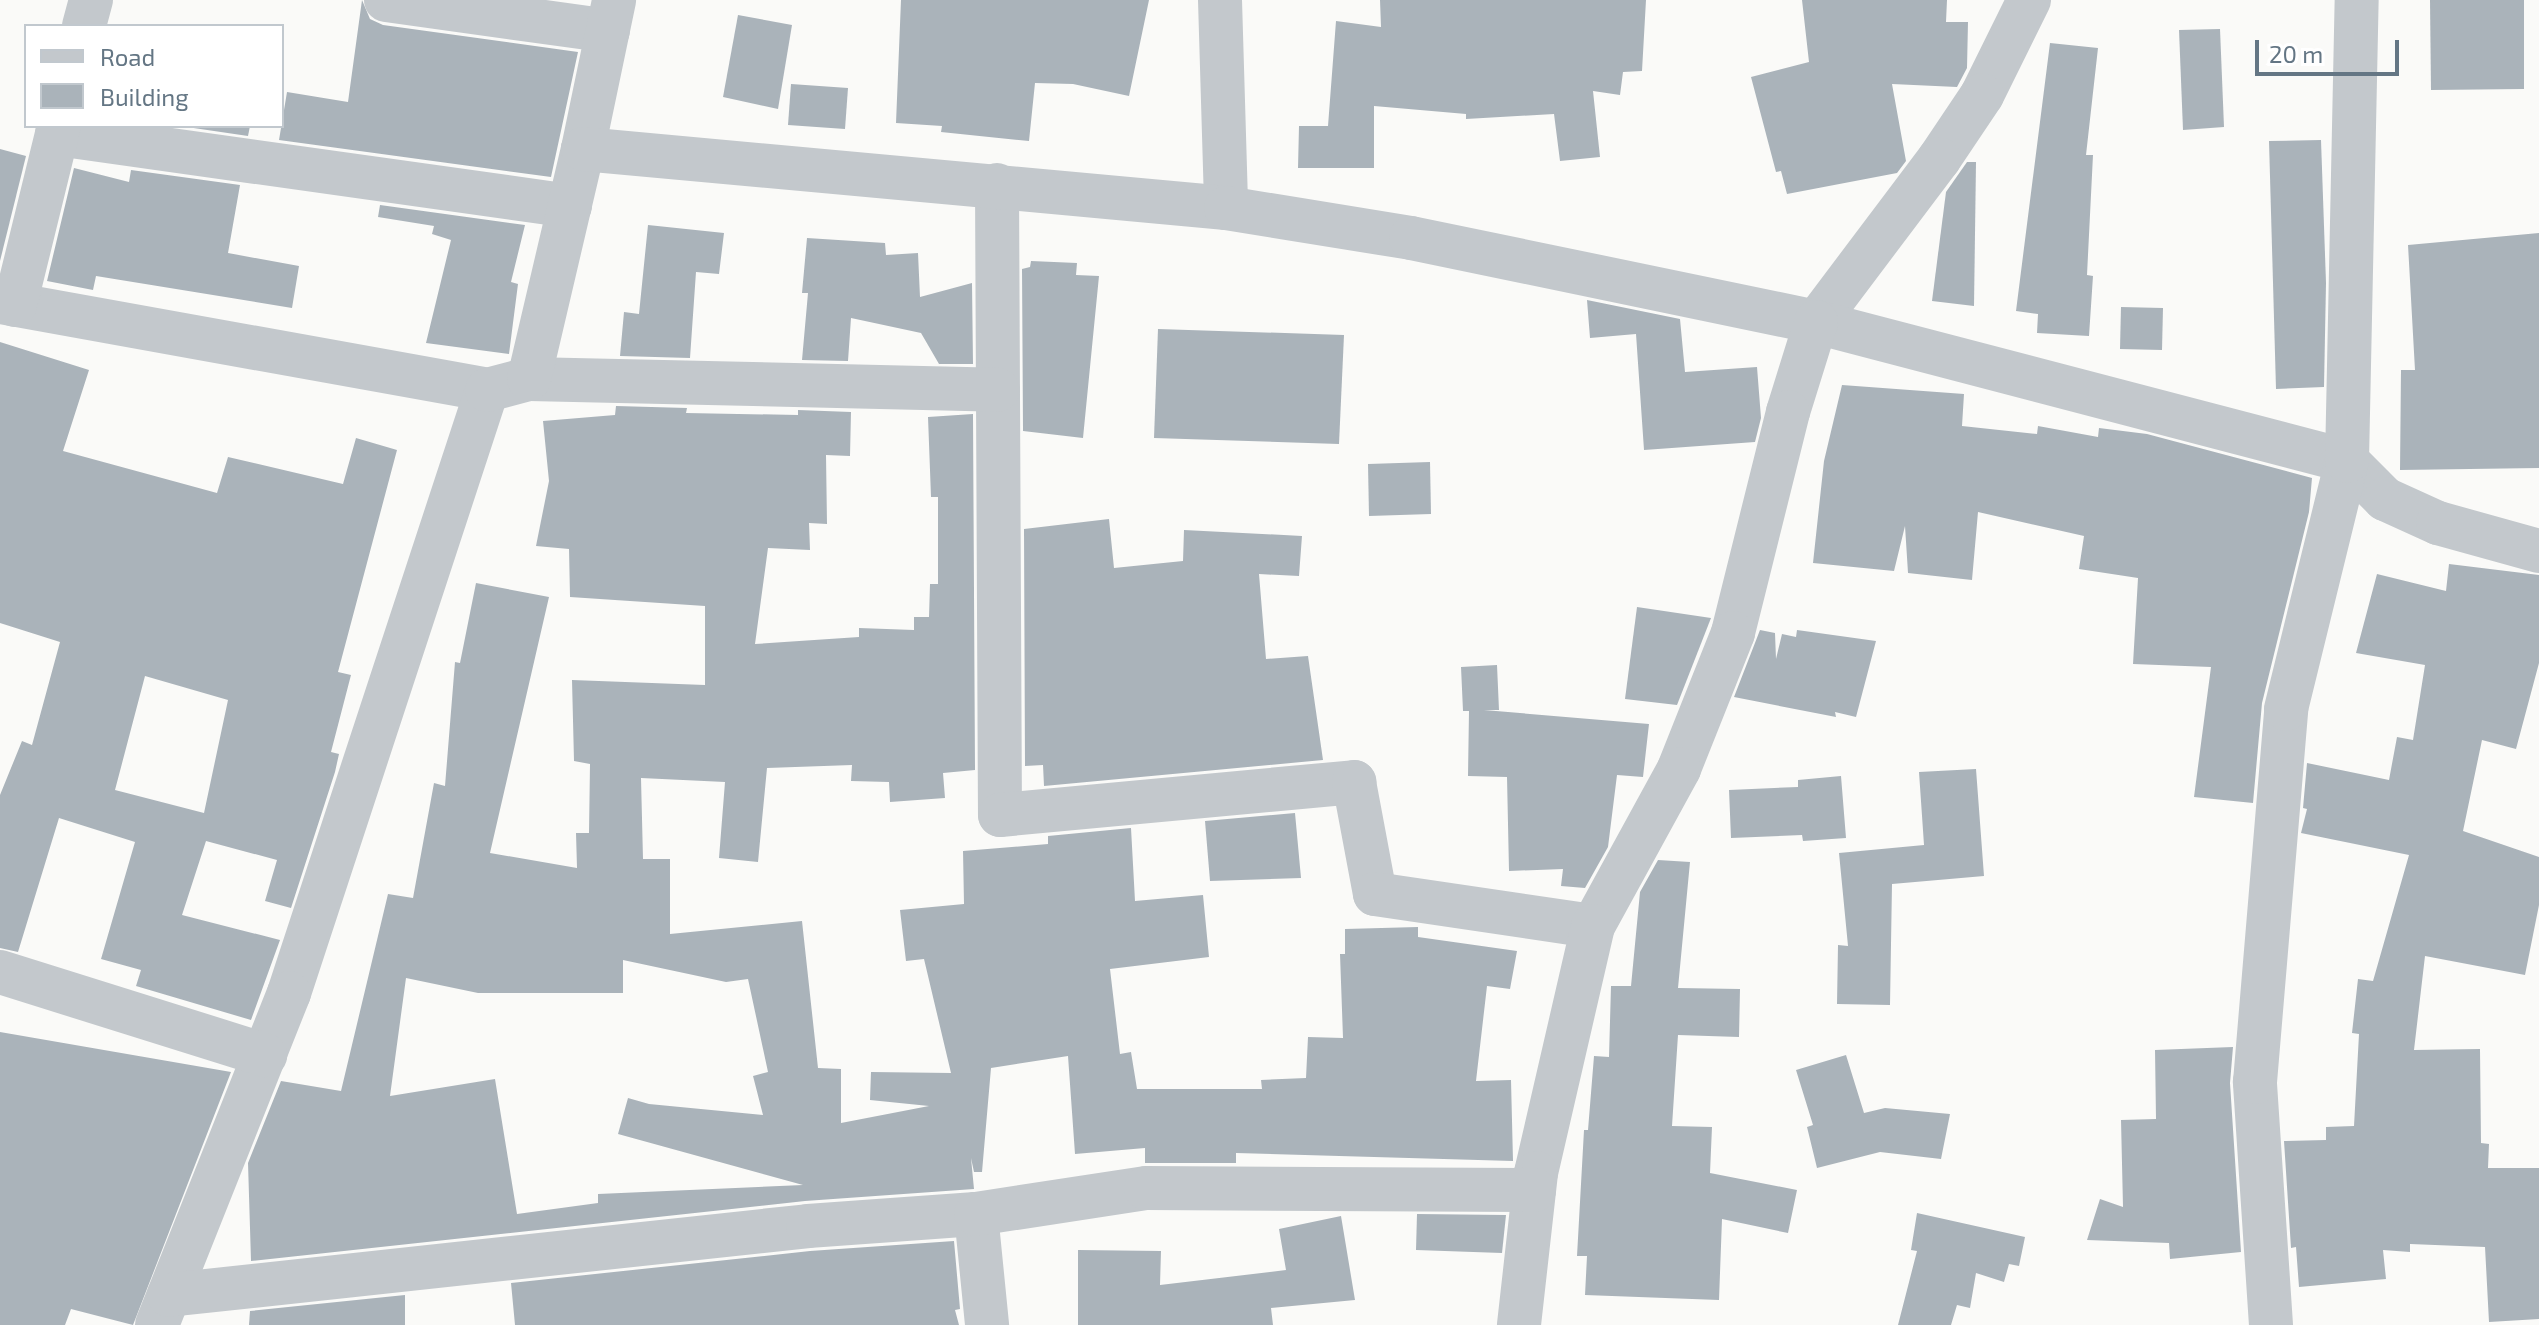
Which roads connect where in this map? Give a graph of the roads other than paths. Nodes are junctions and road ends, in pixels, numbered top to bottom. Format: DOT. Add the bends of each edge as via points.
graph roads {
  1 [pos="91,0"];
  2 [pos="386,0"];
  3 [pos="1220,0"];
  4 [pos="2029,0"];
  5 [pos="2357,0"];
  6 [pos="611,15"];
  7 [pos="85,24"];
  8 [pos="58,130"];
  9 [pos="583,149"];
  10 [pos="997,185"];
  11 [pos="570,206"];
  12 [pos="1226,208"];
  13 [pos="8,304"];
  14 [pos="1816,322"];
  15 [pos="529,379"];
  16 [pos="487,390"];
  17 [pos="998,390"];
  18 [pos="2347,461"];
  19 [pos="2539,551"];
  20 [pos="1593,926"];
  21 [pos="0,972"];
  22 [pos="265,1055"];
  23 [pos="1534,1190"];
  24 [pos="976,1214"];
  25 [pos="163,1310"];
  26 [pos="987,1325"];
  27 [pos="1519,1325"];
  28 [pos="2271,1325"];
  1 -- 7 [label="street"];
  2 -- 6 [label="street"];
  3 -- 12 [label="street"];
  4 -- 14 [label="street" via="1982,95"];
  5 -- 18 [label="street"];
  6 -- 9 [label="street"];
  8 -- 11 [label="street"];
  8 -- 13 [label="street"];
  9 -- 10 [label="street"];
  9 -- 11 [label="street"];
  10 -- 12 [label="street"];
  10 -- 17 [label="street"];
  11 -- 15 [label="street"];
  12 -- 14 [label="street" via="1411,238"];
  13 -- 16 [label="street"];
  14 -- 18 [label="street"];
  14 -- 20 [label="street" via="1733,633 1679,769"];
  15 -- 16 [label="street"];
  15 -- 17 [label="street"];
  16 -- 22 [label="street"];
  17 -- 20 [label="street" via="1000,815 1354,782 1375,894"];
  18 -- 19 [label="street" via="2385,499 2438,523"];
  18 -- 28 [label="street" via="2286,709 2255,1082"];
  20 -- 23 [label="street"];
  21 -- 22 [label="street"];
  22 -- 25 [label="street"];
  23 -- 24 [label="street" via="1146,1188"];
  23 -- 27 [label="street"];
  24 -- 25 [label="street" via="808,1226"];
  24 -- 26 [label="street"];
}
